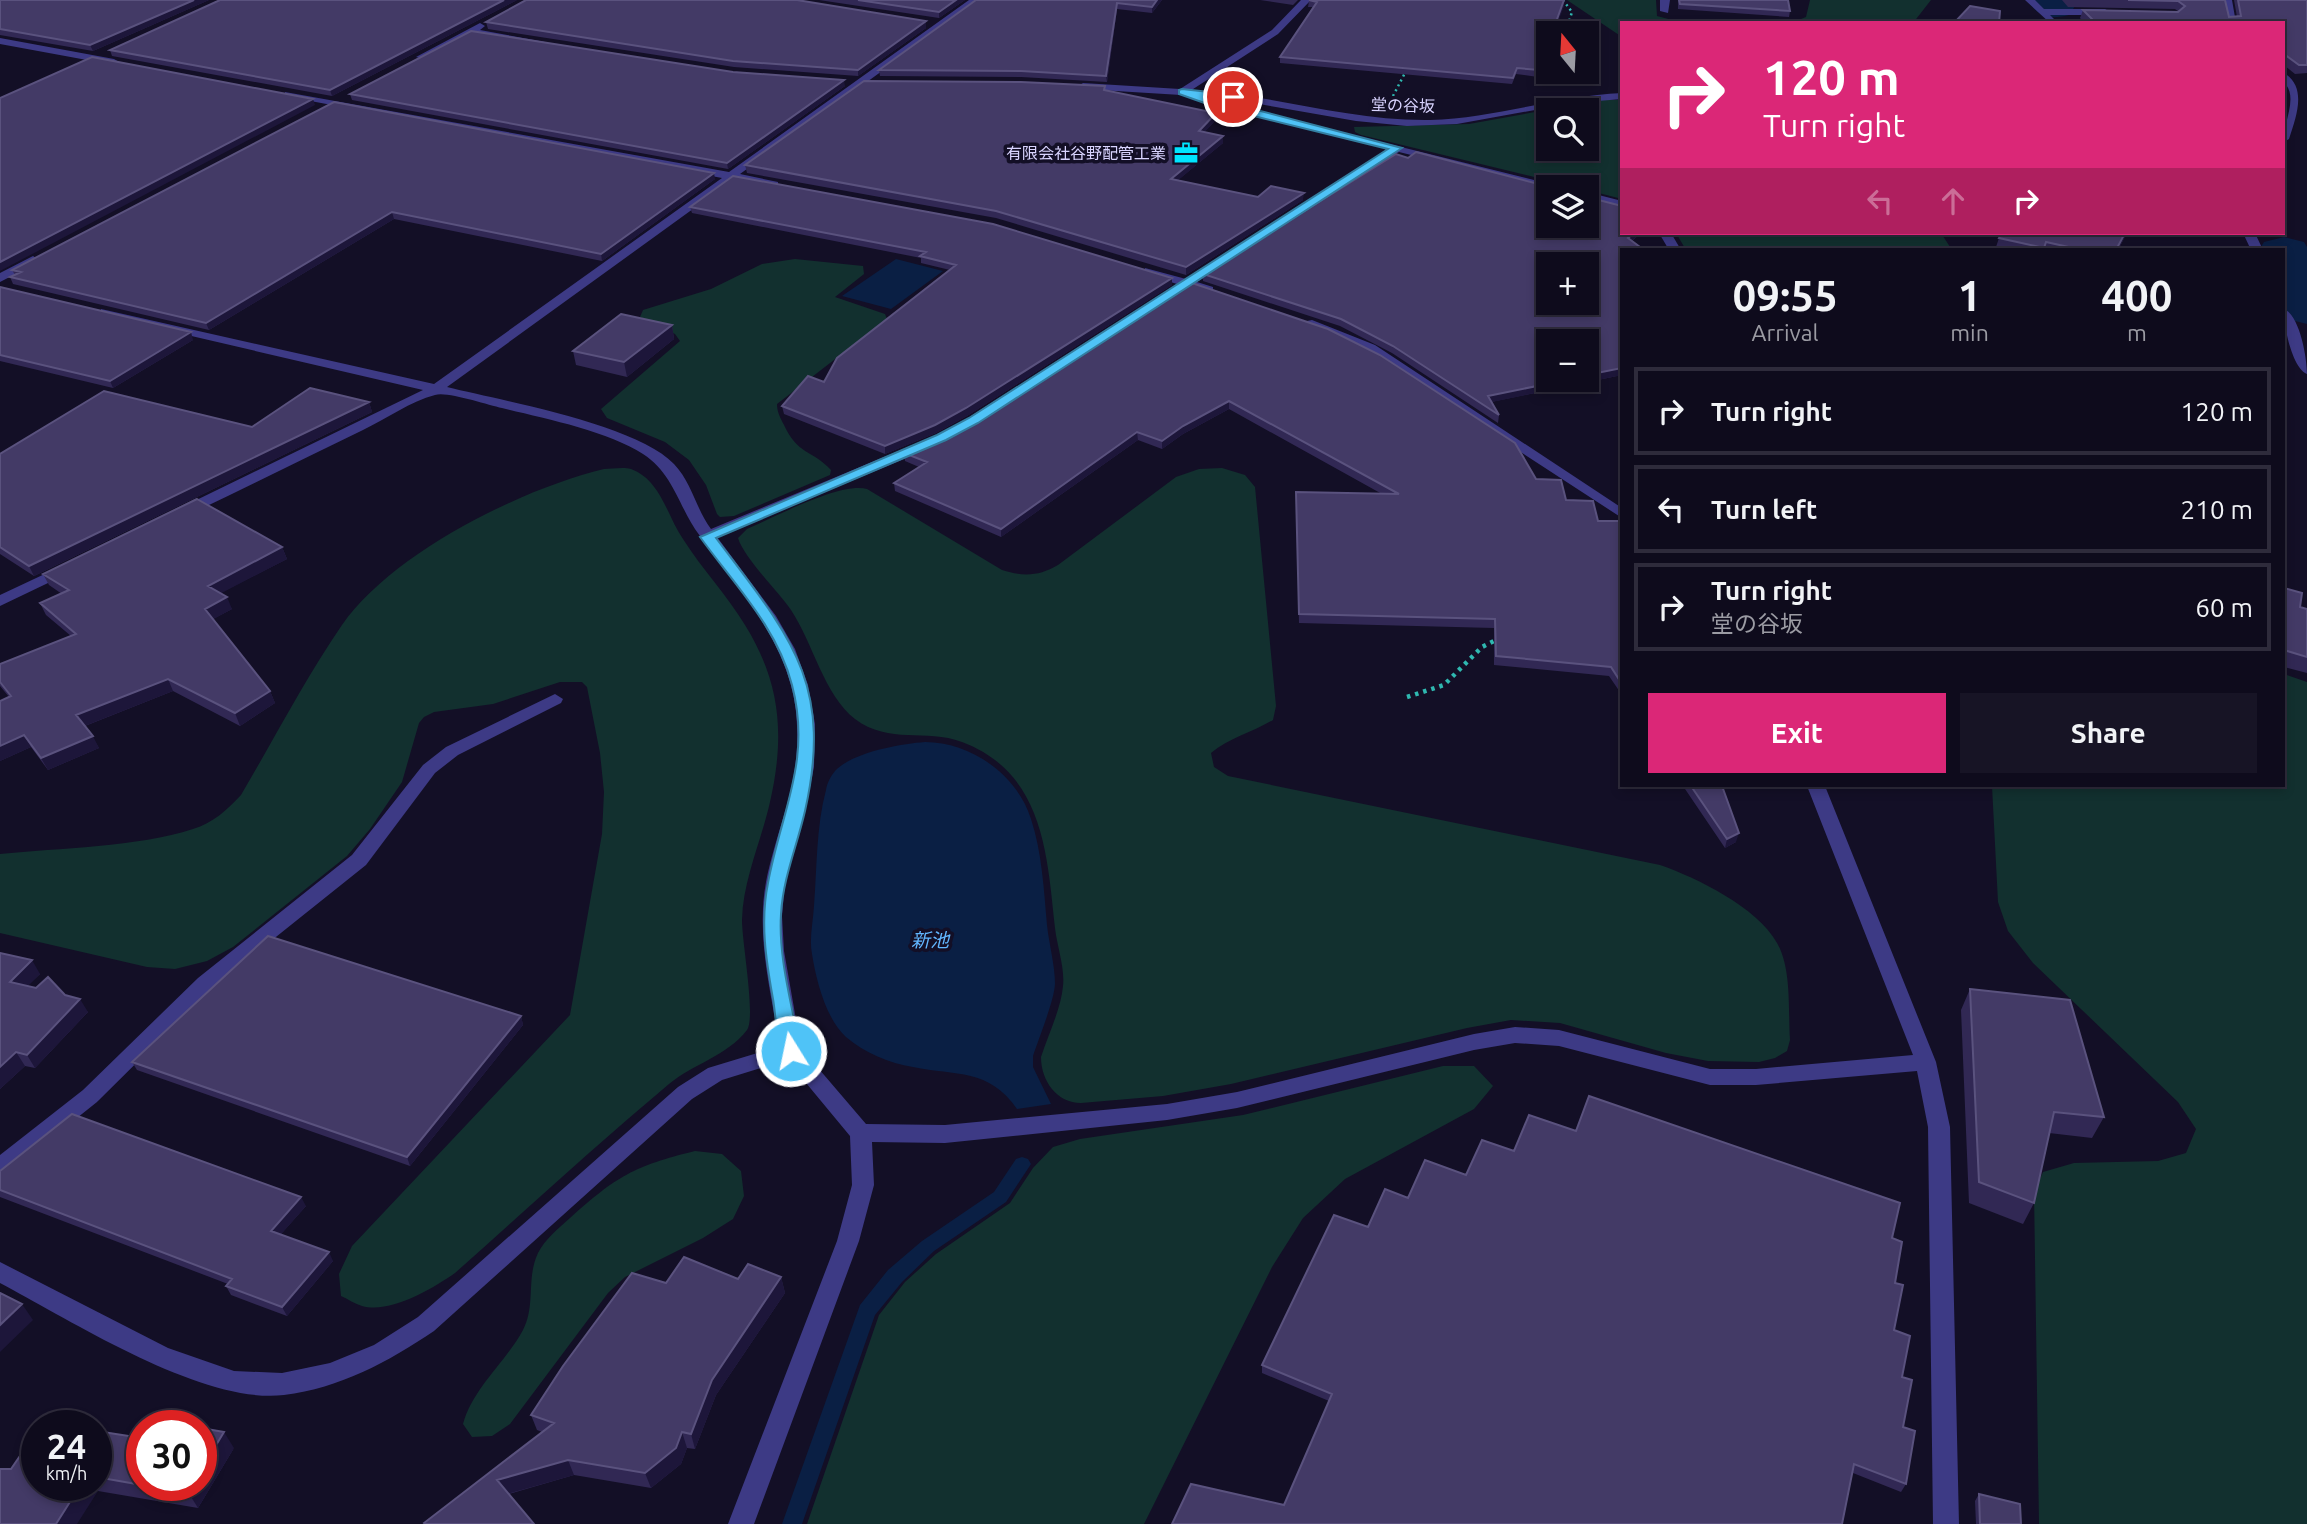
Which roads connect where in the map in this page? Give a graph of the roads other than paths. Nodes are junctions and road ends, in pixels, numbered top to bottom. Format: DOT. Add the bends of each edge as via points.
graph roads {
  1 [pos="975,0"];
  2 [pos="1306,0"];
  3 [pos="1665,0"];
  4 [pos="2030,0"];
  5 [pos="2227,0"];
  6 [pos="1665,11"];
  7 [pos="2042,12"];
  8 [pos="2115,12"];
  9 [pos="494,18"];
  10 [pos="2050,21"];
  11 [pos="2231,21"];
  12 [pos="929,22"];
  13 [pos="942,24"];
  14 [pos="471,31"];
  15 [pos="0,41"];
  16 [pos="550,43"];
  17 [pos="116,47"];
  18 [pos="92,58"];
  19 [pos="412,61"];
  20 [pos="132,65"];
  21 [pos="69,68"];
  22 [pos="2285,77"];
  23 [pos="837,80"];
  24 [pos="862,82"];
  25 [pos="888,82"];
  26 [pos="1075,86"];
  27 [pos="354,92"];
  28 [pos="1182,92"];
  29 [pos="280,93"];
  30 [pos="1620,96"];
  31 [pos="334,103"];
  32 [pos="322,109"];
  33 [pos="2285,136"];
  34 [pos="1397,148"];
  35 [pos="730,176"];
  36 [pos="1536,182"];
  37 [pos="784,186"];
  38 [pos="1599,198"];
  39 [pos="1620,203"];
  40 [pos="50,252"];
  41 [pos="1137,267"];
  42 [pos="0,278"];
  43 [pos="1188,283"];
  44 [pos="1224,295"];
  45 [pos="82,307"];
  46 [pos="2285,315"];
  47 [pos="1298,319"];
  48 [pos="2307,370"];
  49 [pos="436,389"];
  50 [pos="1620,513"];
  51 [pos="174,516"];
  52 [pos="707,537"];
  53 [pos="75,565"];
  54 [pos="0,601"];
  55 [pos="555,699"];
  56 [pos="1816,787"];
  57 [pos="791,1051"];
  58 [pos="1926,1062"];
  59 [pos="861,1133"];
  60 [pos="0,1167"];
  61 [pos="0,1272"];
  62 [pos="741,1524"];
  63 [pos="1946,1524"];
  1 -- 13 [label="street"];
  2 -- 28 [label="street" via="1275,32"];
  3 -- 6 [label="street"];
  4 -- 7 [label="street"];
  5 -- 11 [label="street"];
  7 -- 8 [label="street"];
  7 -- 10 [label="street"];
  9 -- 14 [label="street"];
  12 -- 13 [label="street"];
  13 -- 24 [label="street"];
  14 -- 16 [label="street"];
  14 -- 19 [label="street"];
  15 -- 18 [label="street"];
  17 -- 18 [label="street"];
  18 -- 20 [label="street"];
  18 -- 21 [label="street"];
  22 -- 33 [label="street" via="2296,89 2297,99"];
  23 -- 24 [label="street"];
  24 -- 25 [label="street"];
  24 -- 35 [label="street"];
  26 -- 28 [label="street"];
  27 -- 31 [label="street"];
  28 -- 30 [label="street, 堂の谷坂" via="1380,121 1433,123 1573,99"];
  28 -- 34 [label="street"];
  29 -- 31 [label="street"];
  31 -- 32 [label="street"];
  31 -- 35 [label="street"];
  34 -- 36 [label="street"];
  34 -- 43 [label="street"];
  35 -- 37 [label="street"];
  35 -- 49 [label="street"];
  38 -- 39 [label="street"];
  40 -- 42 [label="street"];
  41 -- 43 [label="street"];
  43 -- 44 [label="street"];
  43 -- 52 [label="street" via="952,432"];
  45 -- 49 [label="street"];
  46 -- 48 [label="street"];
  47 -- 50 [label="street" via="1370,348"];
  49 -- 51 [label="street"];
  49 -- 52 [label="street" via="590,426 647,450 668,467 684,490"];
  52 -- 57 [label="street" via="768,616 787,649 802,698 805,767 776,881 772,916"];
  53 -- 54 [label="street"];
  55 -- 60 [label="street" via="452,751 429,769 359,860 205,983 90,1096"];
  56 -- 58 [label="street"];
  57 -- 59 [label="street"];
  57 -- 61 [label="street" via="715,1074 685,1093 426,1324 382,1353 332,1374 282,1384 234,1382 162,1356"];
  58 -- 59 [label="street" via="1710,1077 1559,1038 1515,1035 1167,1112 945,1134"];
  58 -- 63 [label="street" via="1940,1127"];
  59 -- 62 [label="street" via="863,1185 848,1241"];
}
